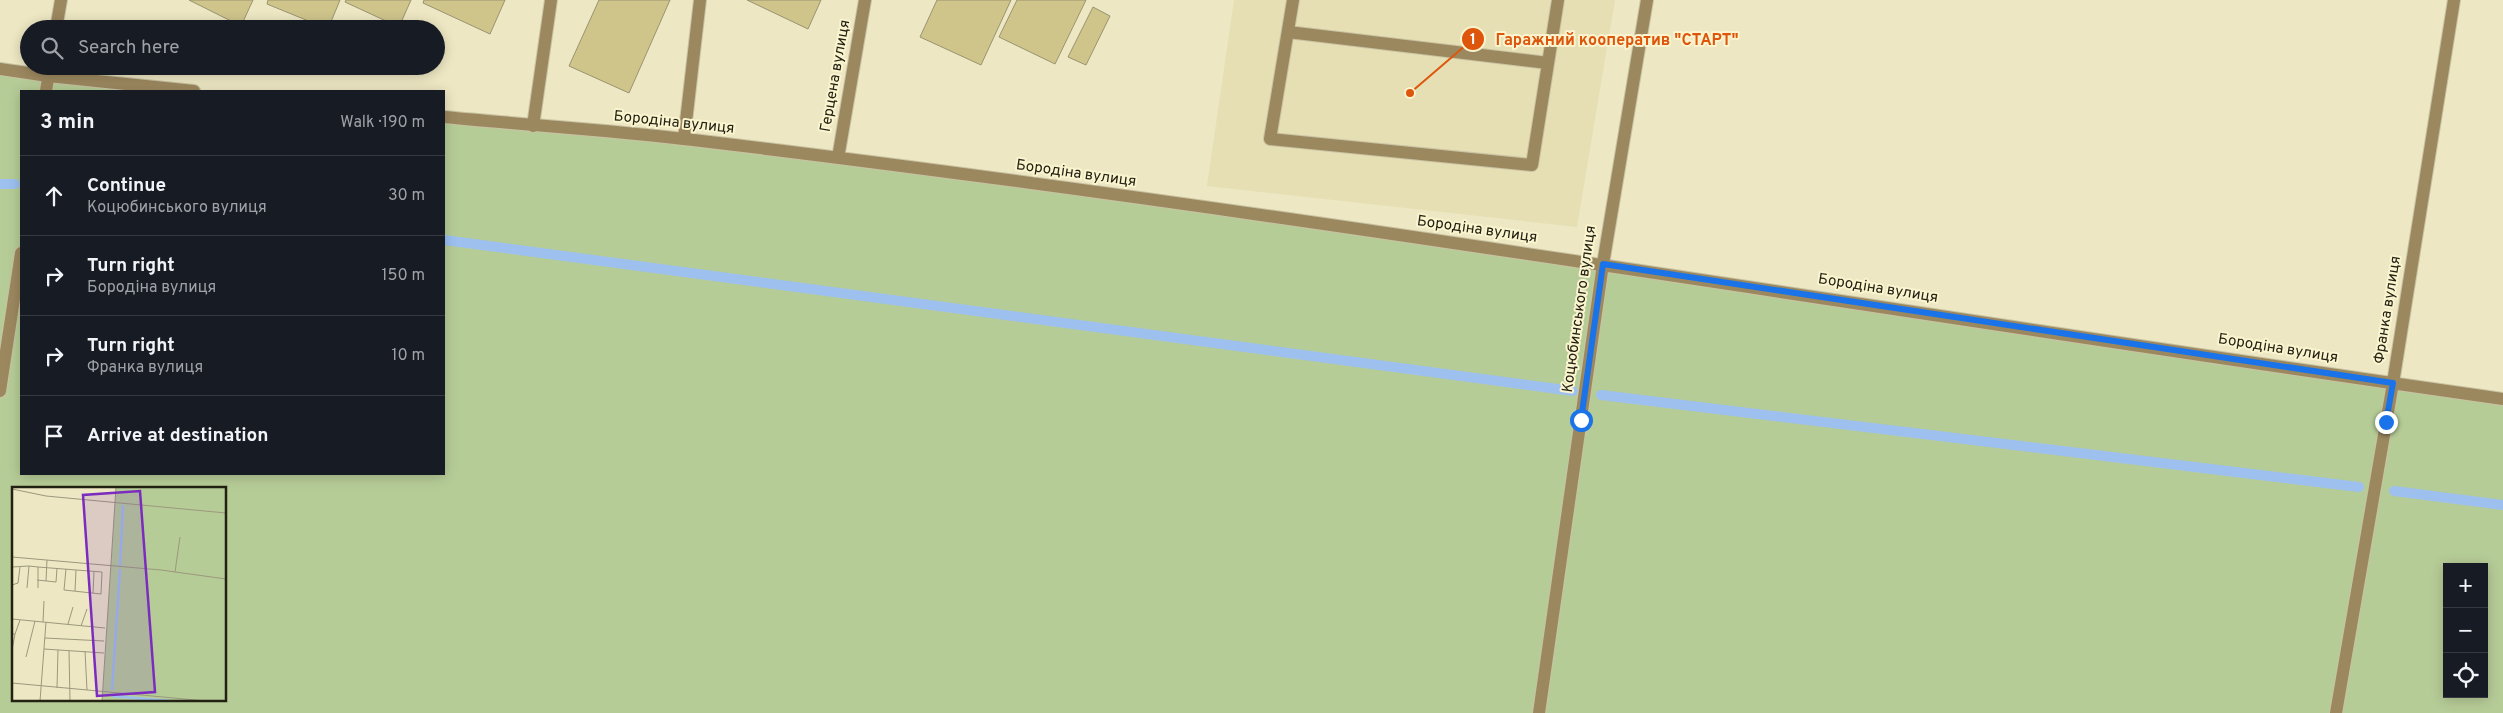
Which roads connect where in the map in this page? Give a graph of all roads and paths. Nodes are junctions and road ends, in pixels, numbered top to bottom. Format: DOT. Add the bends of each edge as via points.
graph roads {
  1 [pos="61,0"];
  2 [pos="551,0"];
  3 [pos="700,0"];
  4 [pos="865,0"];
  5 [pos="1293,0"];
  6 [pos="1558,0"];
  7 [pos="1647,0"];
  8 [pos="2454,0"];
  9 [pos="58,20"];
  10 [pos="1288,32"];
  11 [pos="1548,63"];
  12 [pos="0,69"];
  13 [pos="20,70"];
  14 [pos="48,75"];
  15 [pos="78,75"];
  16 [pos="46,90"];
  17 [pos="187,90"];
  18 [pos="445,117"];
  19 [pos="533,126"];
  20 [pos="684,139"];
  21 [pos="838,158"];
  22 [pos="20,260"];
  23 [pos="1603,264"];
  24 [pos="2393,383"];
  25 [pos="0,391"];
  26 [pos="2503,399"];
  27 [pos="1539,713"];
  28 [pos="2336,713"];
  1 -- 9 [label="street"];
  2 -- 19 [label="street"];
  3 -- 20 [label="street"];
  4 -- 21 [label="street, Герцена вулиця"];
  5 -- 10 [label="street"];
  6 -- 11 [label="street"];
  7 -- 23 [label="street, Коцюбинського вулиця"];
  8 -- 24 [label="street, Франка вулиця"];
  10 -- 11 [label="street"];
  10 -- 11 [label="street" via="1270,139 1532,165"];
  12 -- 13 [label="street"];
  14 -- 16 [label="street"];
  15 -- 17 [label="street"];
  18 -- 19 [label="street, Бородіна вулиця"];
  19 -- 20 [label="street, Бородіна вулиця"];
  20 -- 21 [label="street, Бородіна вулиця"];
  21 -- 23 [label="street, Бородіна вулиця"];
  22 -- 25 [label="street"];
  23 -- 24 [label="street, Бородіна вулиця"];
  23 -- 27 [label="street, Коцюбинського вулиця"];
  24 -- 26 [label="street, Бородіна вулиця"];
  24 -- 28 [label="street, Франка вулиця"];
}
